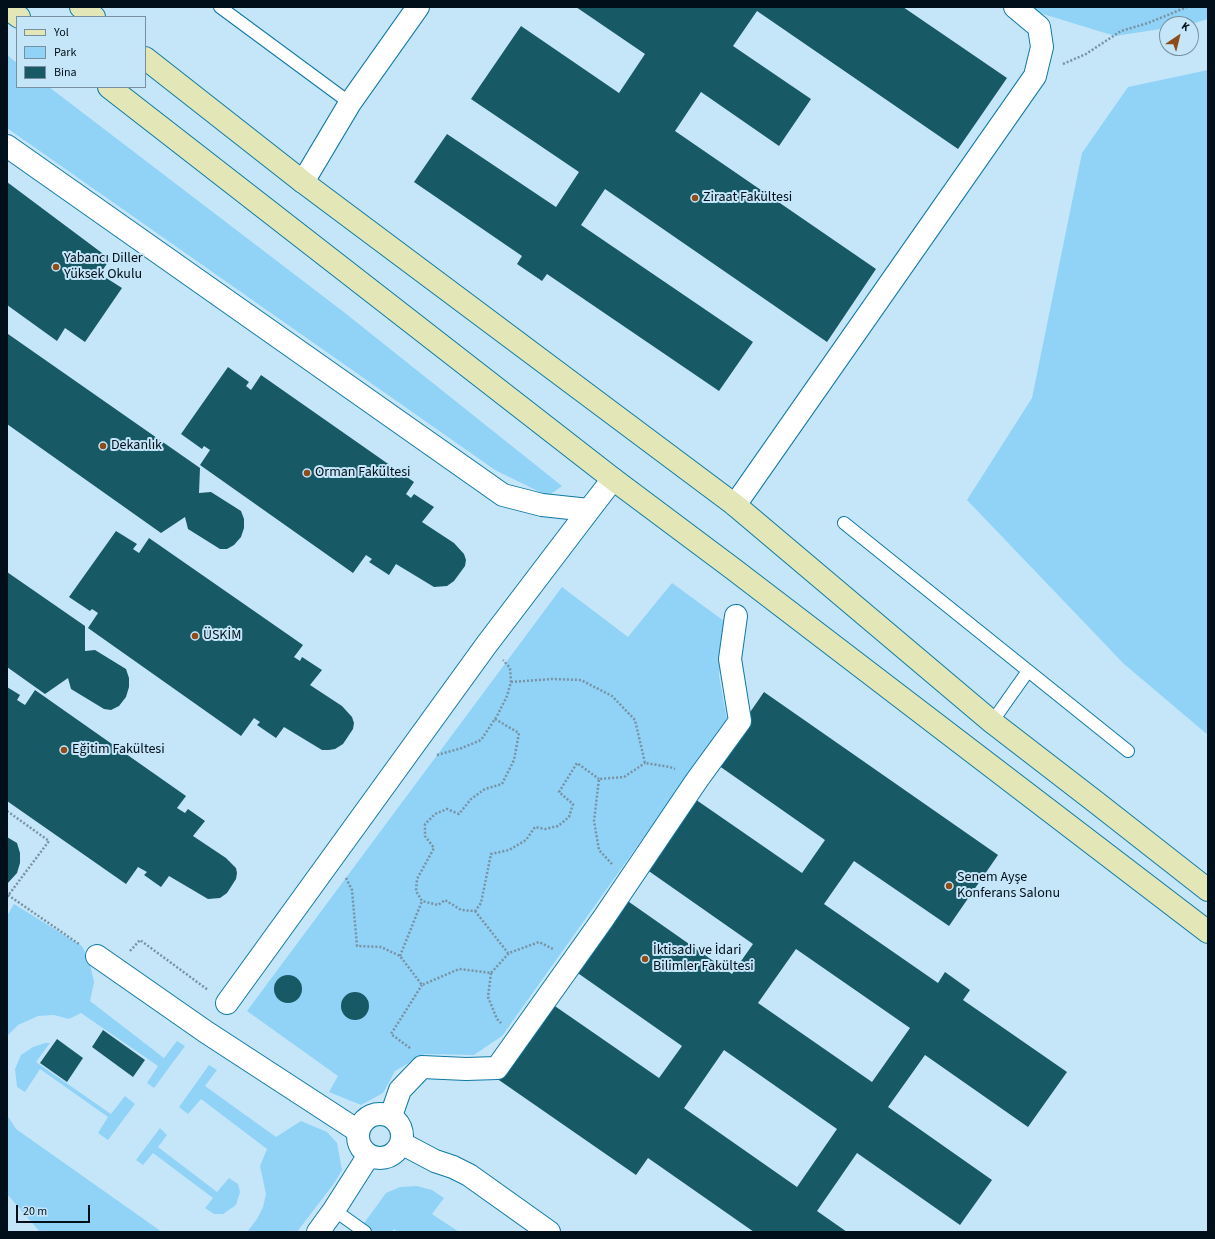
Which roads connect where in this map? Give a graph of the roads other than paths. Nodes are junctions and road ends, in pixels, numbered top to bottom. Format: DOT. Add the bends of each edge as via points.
graph roads {
  1 [pos="81,7"];
  2 [pos="220,7"];
  3 [pos="418,7"];
  4 [pos="1015,7"];
  5 [pos="7,8"];
  6 [pos="18,16"];
  7 [pos="93,16"];
  8 [pos="146,59"];
  9 [pos="110,88"];
  10 [pos="350,103"];
  11 [pos="7,146"];
  12 [pos="303,182"];
  13 [pos="613,479"];
  14 [pos="735,505"];
  15 [pos="589,510"];
  16 [pos="844,523"];
  17 [pos="736,616"];
  18 [pos="1028,671"];
  19 [pos="992,722"];
  20 [pos="1128,751"];
  21 [pos="1208,890"];
  22 [pos="1208,932"];
  23 [pos="97,956"];
  24 [pos="227,1003"];
  25 [pos="391,1116"];
  26 [pos="358,1131"];
  27 [pos="401,1142"];
  28 [pos="369,1155"];
  29 [pos="334,1210"];
  30 [pos="318,1232"];
  31 [pos="365,1232"];
  32 [pos="549,1232"];
  1 -- 7 [label="street"];
  2 -- 10 [label="lane"];
  3 -- 10 [label="street"];
  4 -- 14 [label="street" via="1039,27 1042,47 1035,76"];
  5 -- 6 [label="street"];
  8 -- 12 [label="street"];
  9 -- 13 [label="street"];
  10 -- 12 [label="street"];
  11 -- 15 [label="street" via="503,495 542,506"];
  12 -- 14 [label="street"];
  13 -- 15 [label="street"];
  13 -- 22 [label="street"];
  14 -- 19 [label="street"];
  15 -- 24 [label="street" via="487,644"];
  16 -- 18 [label="lane"];
  17 -- 25 [label="street" via="730,659 740,721 497,1068 422,1068 400,1090"];
  18 -- 19 [label="lane"];
  18 -- 20 [label="lane"];
  19 -- 21 [label="street"];
  23 -- 26 [label="street" via="206,1032"];
  25 -- 26 [label="street" via="376,1114 367,1117"];
  25 -- 27 [label="street" via="402,1130"];
  26 -- 28 [label="street" via="360,1146"];
  27 -- 28 [label="street" via="394,1153 385,1158"];
  27 -- 32 [label="street" via="435,1161 469,1175"];
  28 -- 29 [label="street"];
  29 -- 30 [label="street"];
  29 -- 31 [label="lane"];
}
